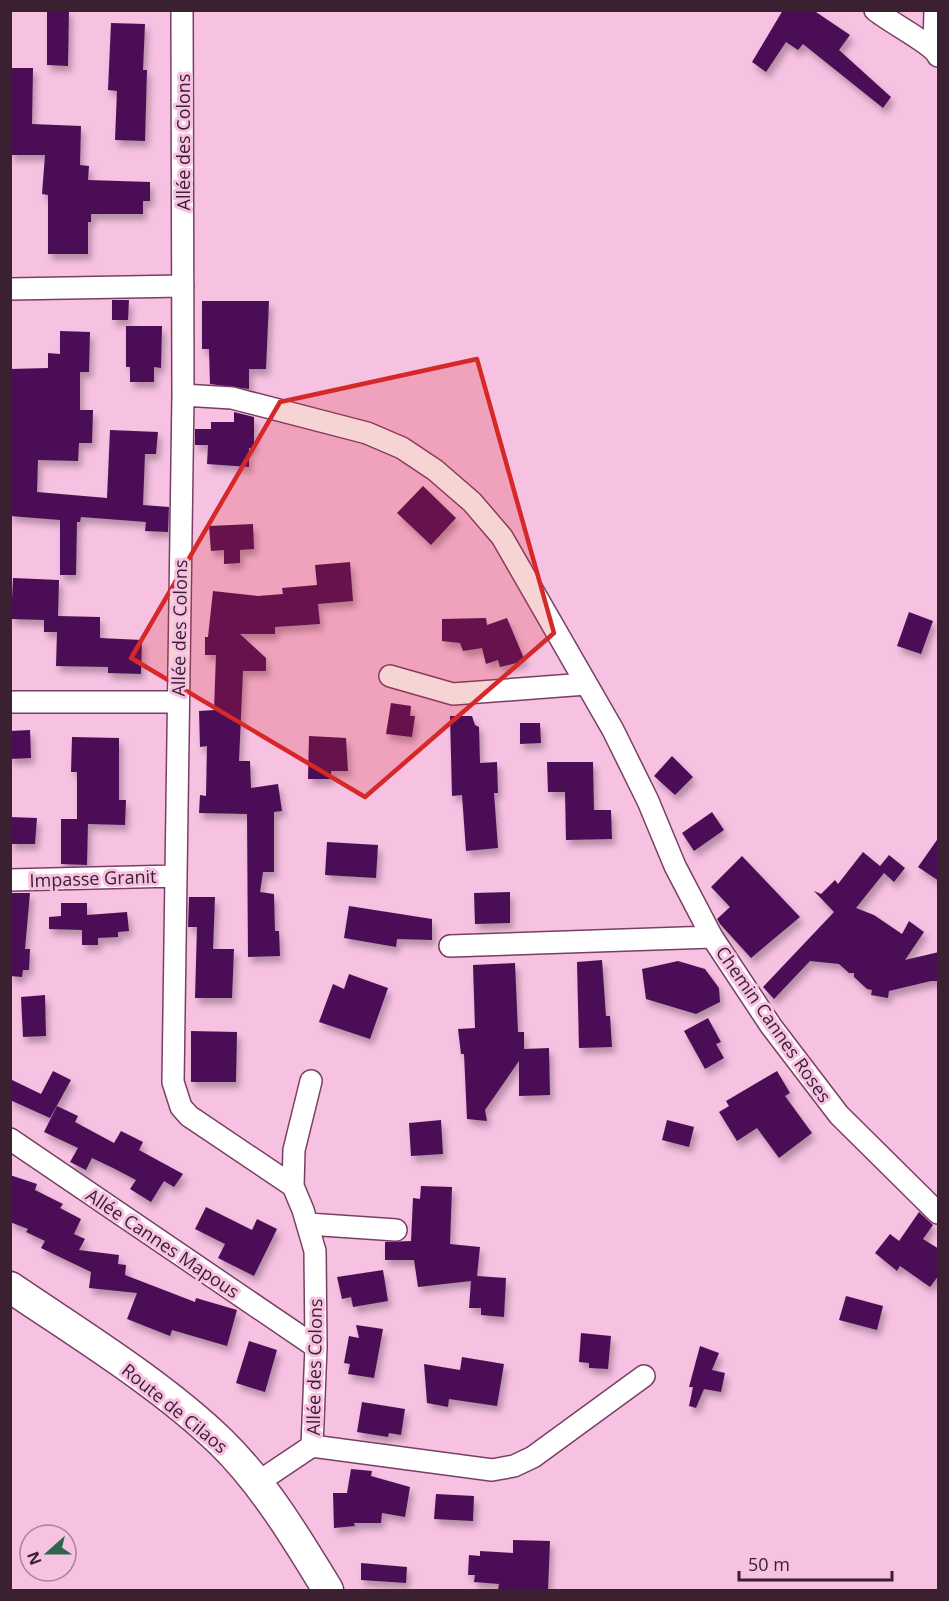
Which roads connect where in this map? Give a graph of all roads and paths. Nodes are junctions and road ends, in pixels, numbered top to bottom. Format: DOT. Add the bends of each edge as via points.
graph roads {
  1 [pos="183,10"];
  2 [pos="875,10"];
  3 [pos="935,10"];
  4 [pos="937,52"];
  5 [pos="183,286"];
  6 [pos="10,290"];
  7 [pos="183,395"];
  8 [pos="390,676"];
  9 [pos="586,684"];
  10 [pos="10,702"];
  11 [pos="178,702"];
  12 [pos="176,876"];
  13 [pos="10,880"];
  14 [pos="712,937"];
  15 [pos="450,946"];
  16 [pos="311,1081"];
  17 [pos="10,1139"];
  18 [pos="293,1186"];
  19 [pos="939,1213"];
  20 [pos="308,1224"];
  21 [pos="396,1230"];
  22 [pos="10,1287"];
  23 [pos="316,1347"];
  24 [pos="644,1376"];
  25 [pos="312,1446"];
  26 [pos="257,1483"];
  27 [pos="328,1590"];
  1 -- 5 [label="street, Allée des Colons"];
  2 -- 4 [label="street"];
  3 -- 4 [label="street"];
  5 -- 6 [label="street"];
  5 -- 7 [label="street, Allée des Colons"];
  7 -- 9 [label="street, Chemin Cannes Roses" via="232,398 367,433 402,448 435,470 472,502 502,537"];
  7 -- 11 [label="street, Allée des Colons"];
  8 -- 9 [label="street" via="453,694"];
  9 -- 14 [label="street, Chemin Cannes Roses" via="631,764 675,866"];
  10 -- 11 [label="street"];
  11 -- 12 [label="street, Allée des Colons"];
  12 -- 13 [label="street, Impasse Granit"];
  12 -- 18 [label="street, Allée des Colons" via="176,1095 189,1116"];
  14 -- 15 [label="street, Chemin Cannes Roses"];
  14 -- 19 [label="street, Chemin Cannes Roses" via="771,1026 839,1115"];
  16 -- 18 [label="street, Allée des Colons" via="294,1150"];
  17 -- 23 [label="street, Allée Cannes Mapous"];
  18 -- 20 [label="street, Allée des Colons"];
  20 -- 21 [label="street"];
  20 -- 23 [label="street, Allée des Colons" via="315,1251"];
  22 -- 26 [label="main road, Route de Cilaos" via="176,1405 220,1441"];
  23 -- 25 [label="street, Allée des Colons"];
  24 -- 25 [label="street" via="533,1457 514,1466 492,1470"];
  25 -- 26 [label="street, Allée des Colons"];
  26 -- 27 [label="main road, Route de Cilaos"];
}
